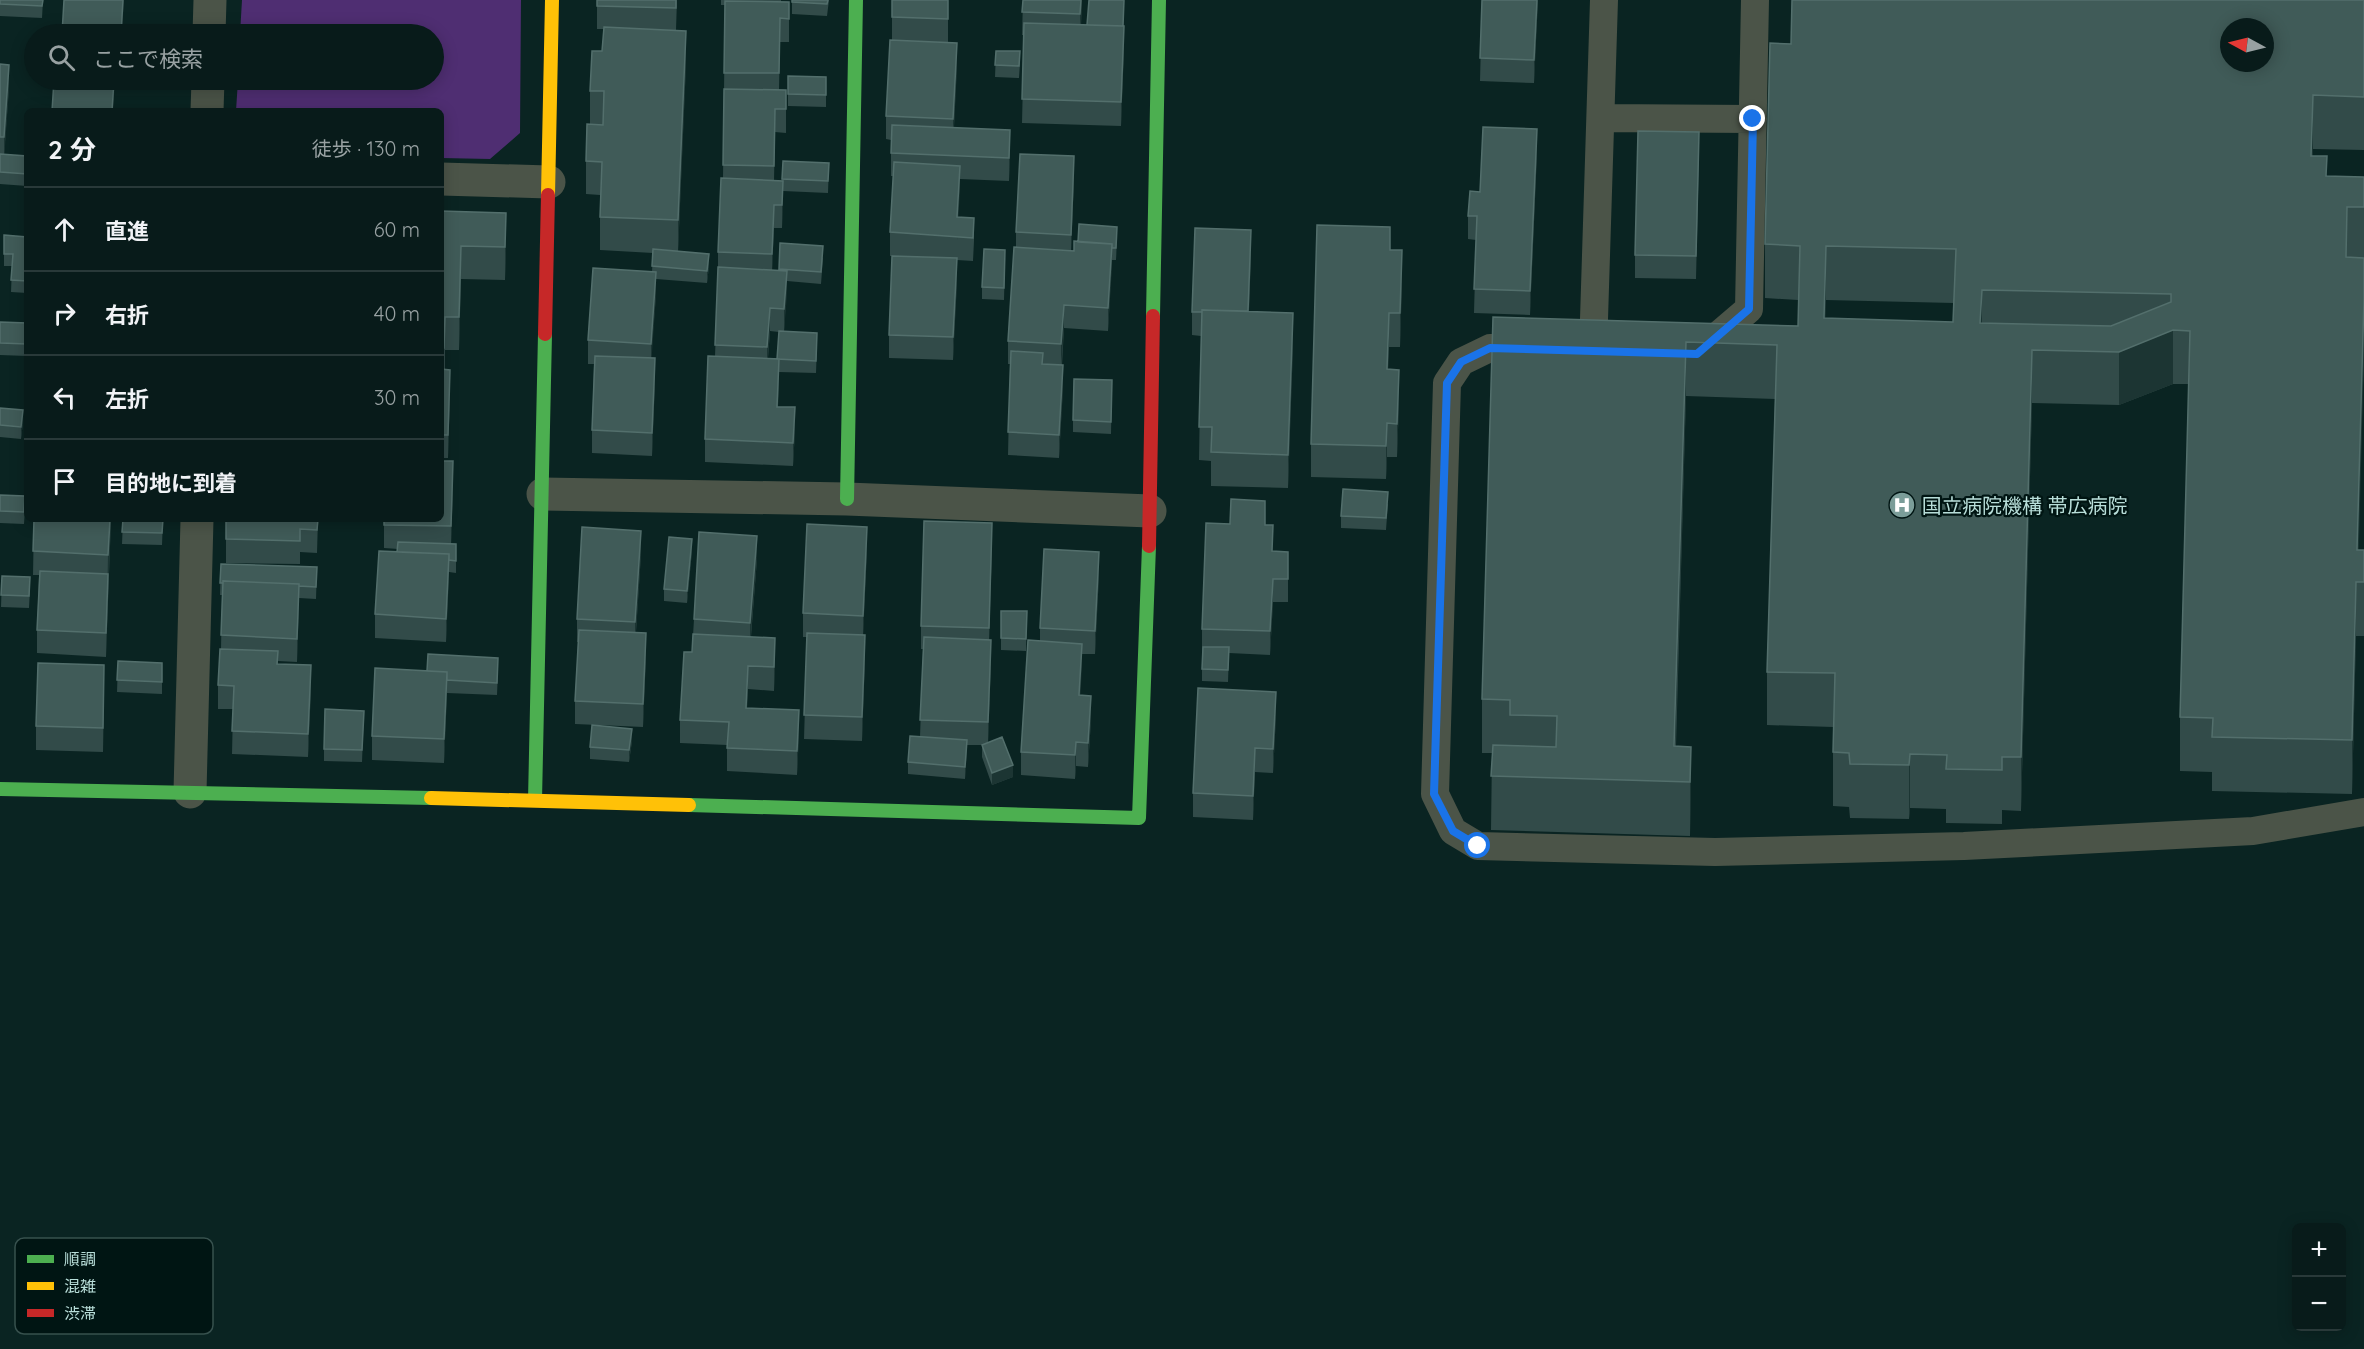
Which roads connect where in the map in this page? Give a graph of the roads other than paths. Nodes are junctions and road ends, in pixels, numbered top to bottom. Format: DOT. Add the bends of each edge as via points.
graph roads {
  1 [pos="210,0"];
  2 [pos="552,0"];
  3 [pos="856,0"];
  4 [pos="1159,0"];
  5 [pos="1604,0"];
  6 [pos="1755,0"];
  7 [pos="209,24"];
  8 [pos="208,90"];
  9 [pos="207,108"];
  10 [pos="1601,118"];
  11 [pos="1753,119"];
  12 [pos="444,179"];
  13 [pos="549,182"];
  14 [pos="1674,353"];
  15 [pos="543,494"];
  16 [pos="847,499"];
  17 [pos="1149,511"];
  18 [pos="197,522"];
  19 [pos="0,789"];
  20 [pos="190,792"];
  21 [pos="535,800"];
  22 [pos="2364,812"];
  1 -- 7 [label="street"];
  2 -- 13 [label="street"];
  3 -- 16 [label="street"];
  4 -- 17 [label="street"];
  5 -- 10 [label="lane"];
  6 -- 11 [label="lane"];
  8 -- 9 [label="street"];
  10 -- 11 [label="lane"];
  10 -- 22 [label="lane" via="1585,350 1490,348 1461,362 1447,383 1434,794 1453,831 1478,846 1714,852 1964,846 2253,831"];
  11 -- 14 [label="lane" via="1749,309 1697,354"];
  12 -- 13 [label="street"];
  13 -- 15 [label="street"];
  15 -- 16 [label="street"];
  15 -- 21 [label="street"];
  16 -- 17 [label="street"];
  17 -- 21 [label="street" via="1140,818"];
  18 -- 20 [label="street"];
  19 -- 20 [label="street"];
  20 -- 21 [label="street"];
}
